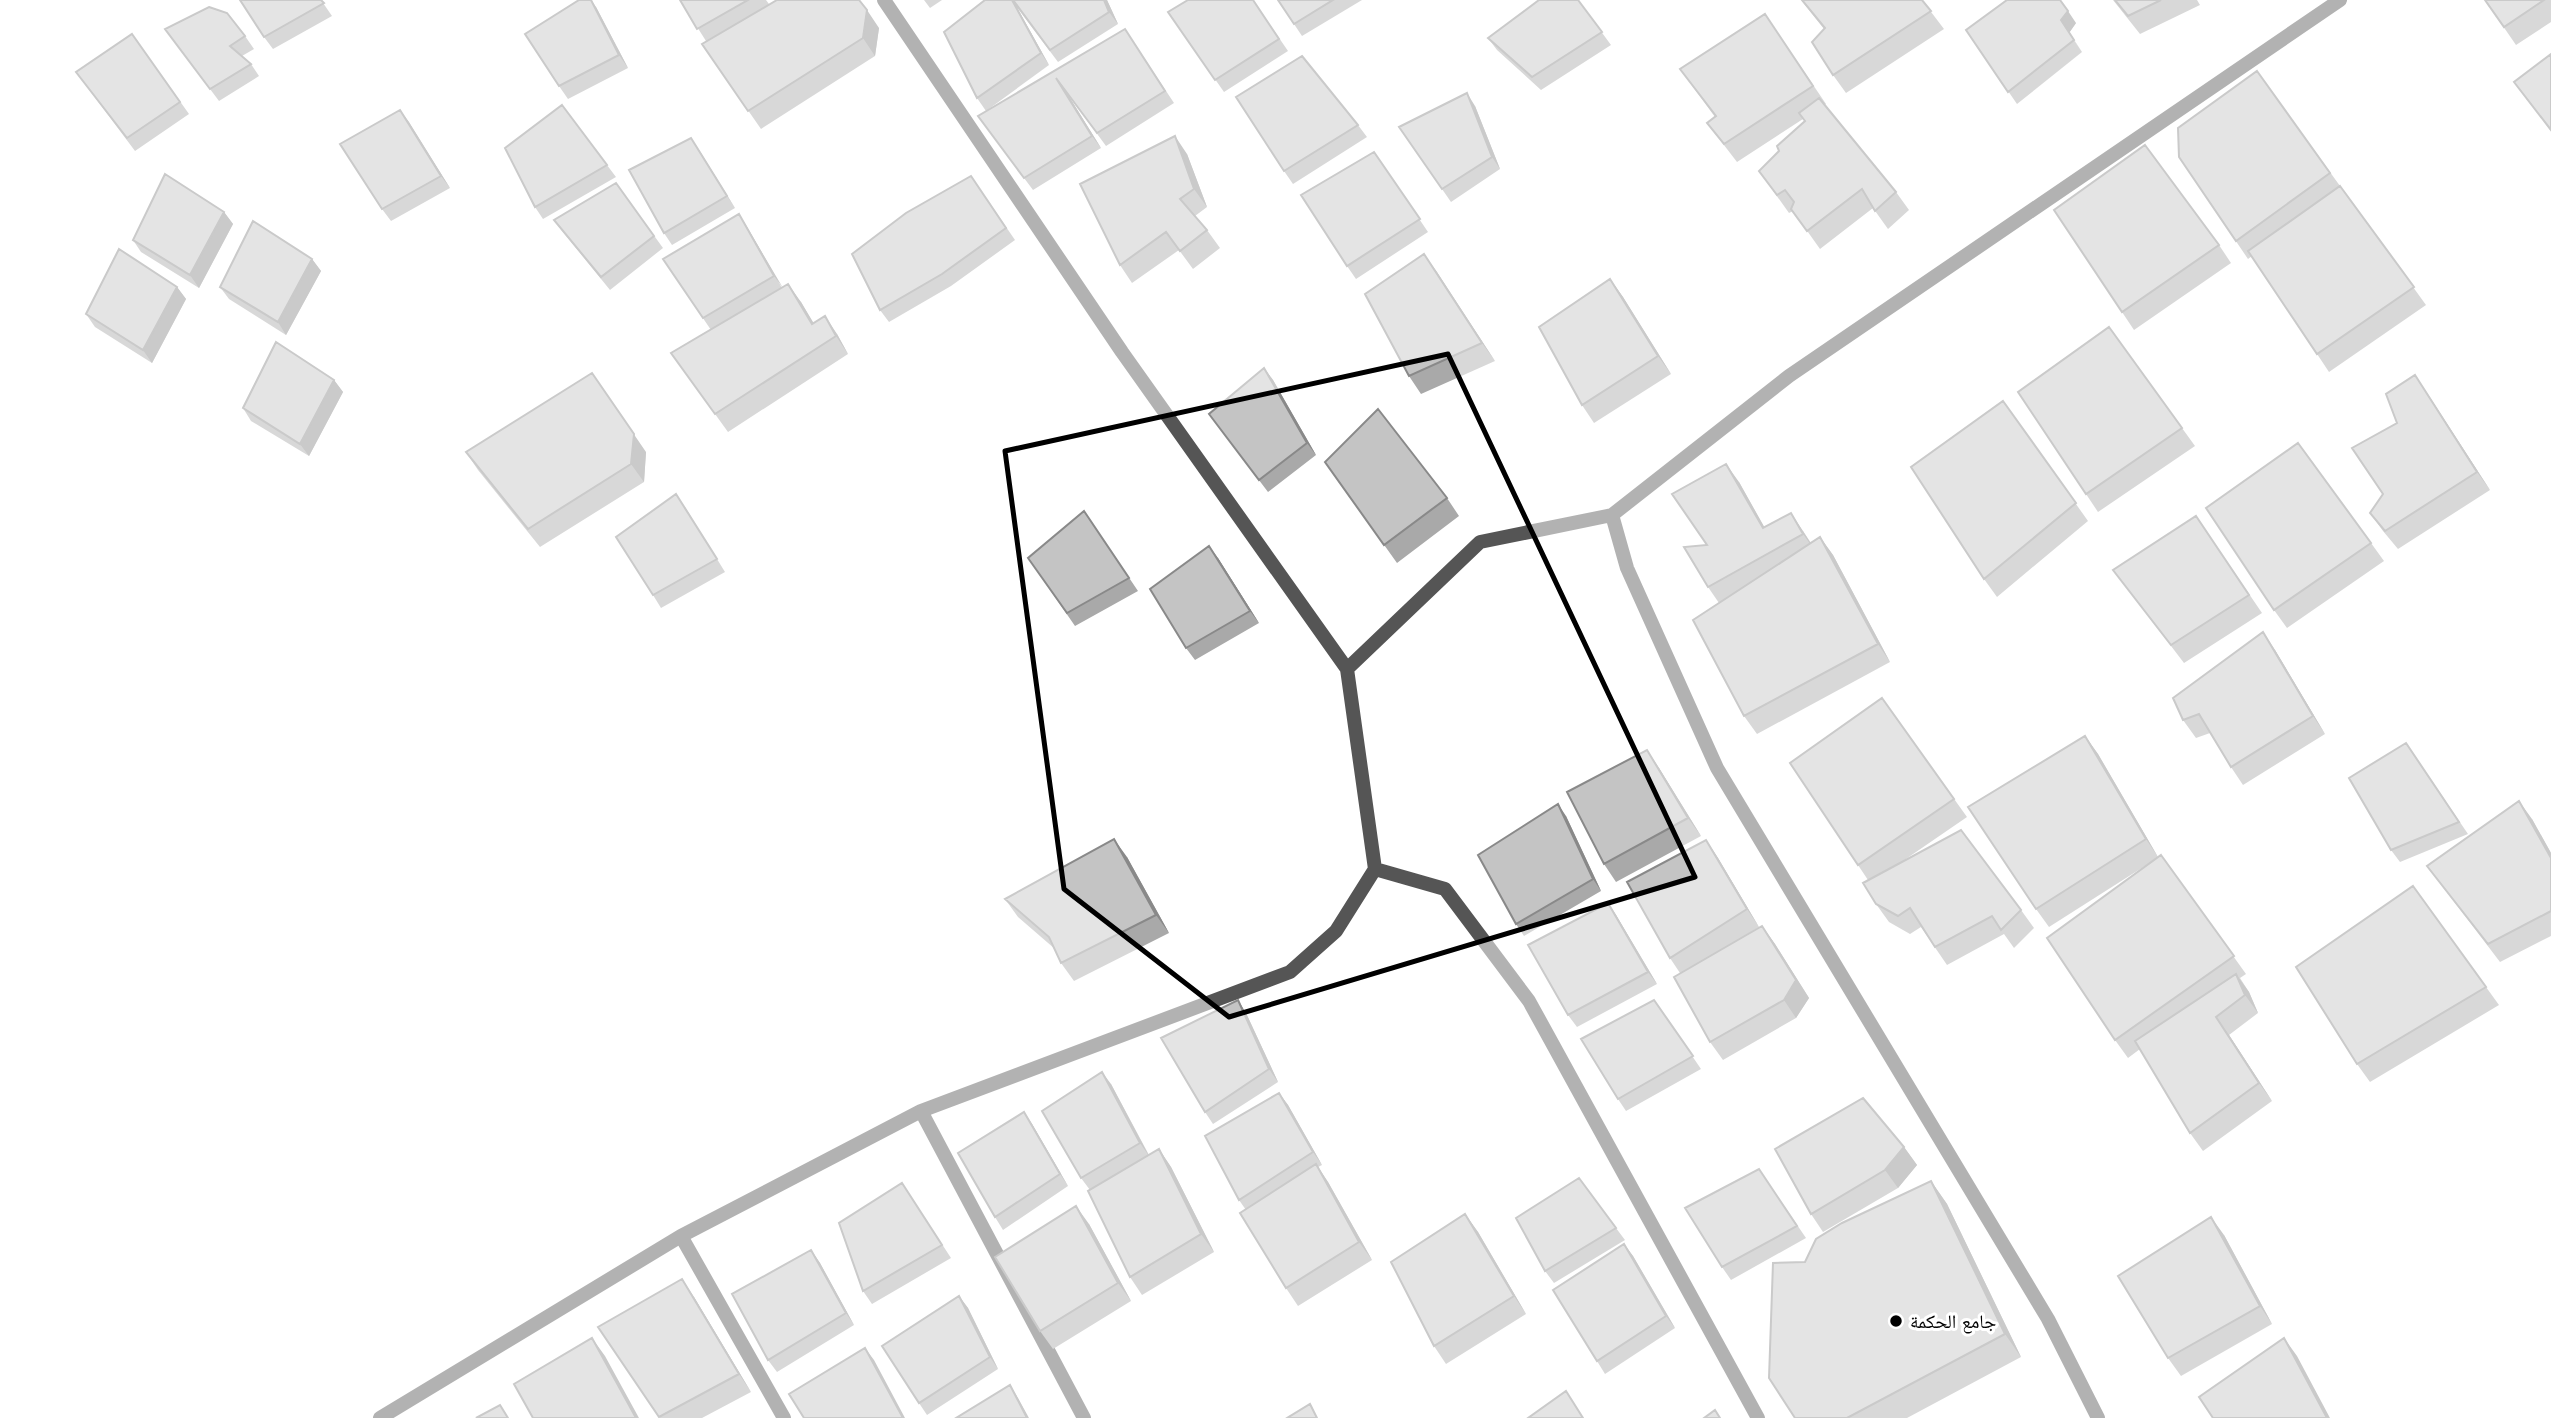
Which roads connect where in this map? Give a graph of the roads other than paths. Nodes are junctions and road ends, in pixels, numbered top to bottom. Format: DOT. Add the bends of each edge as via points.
graph roads {
  1 [pos="884,0"];
  2 [pos="2340,0"];
  3 [pos="1612,515"];
  4 [pos="1347,669"];
  5 [pos="1375,869"];
  6 [pos="921,1111"];
  7 [pos="681,1236"];
  8 [pos="380,1418"];
  9 [pos="784,1418"];
  10 [pos="1084,1418"];
  11 [pos="1758,1418"];
  12 [pos="2098,1418"];
  1 -- 4 [label="street" via="1122,352"];
  2 -- 3 [label="street" via="1789,376"];
  3 -- 4 [label="street" via="1480,542"];
  3 -- 12 [label="street" via="1627,568 1717,768 2048,1319"];
  4 -- 5 [label="street"];
  5 -- 6 [label="street" via="1336,931 1290,972"];
  5 -- 11 [label="street" via="1445,889 1529,1001"];
  6 -- 7 [label="street"];
  6 -- 10 [label="street"];
  7 -- 8 [label="street"];
  7 -- 9 [label="street"];
}
